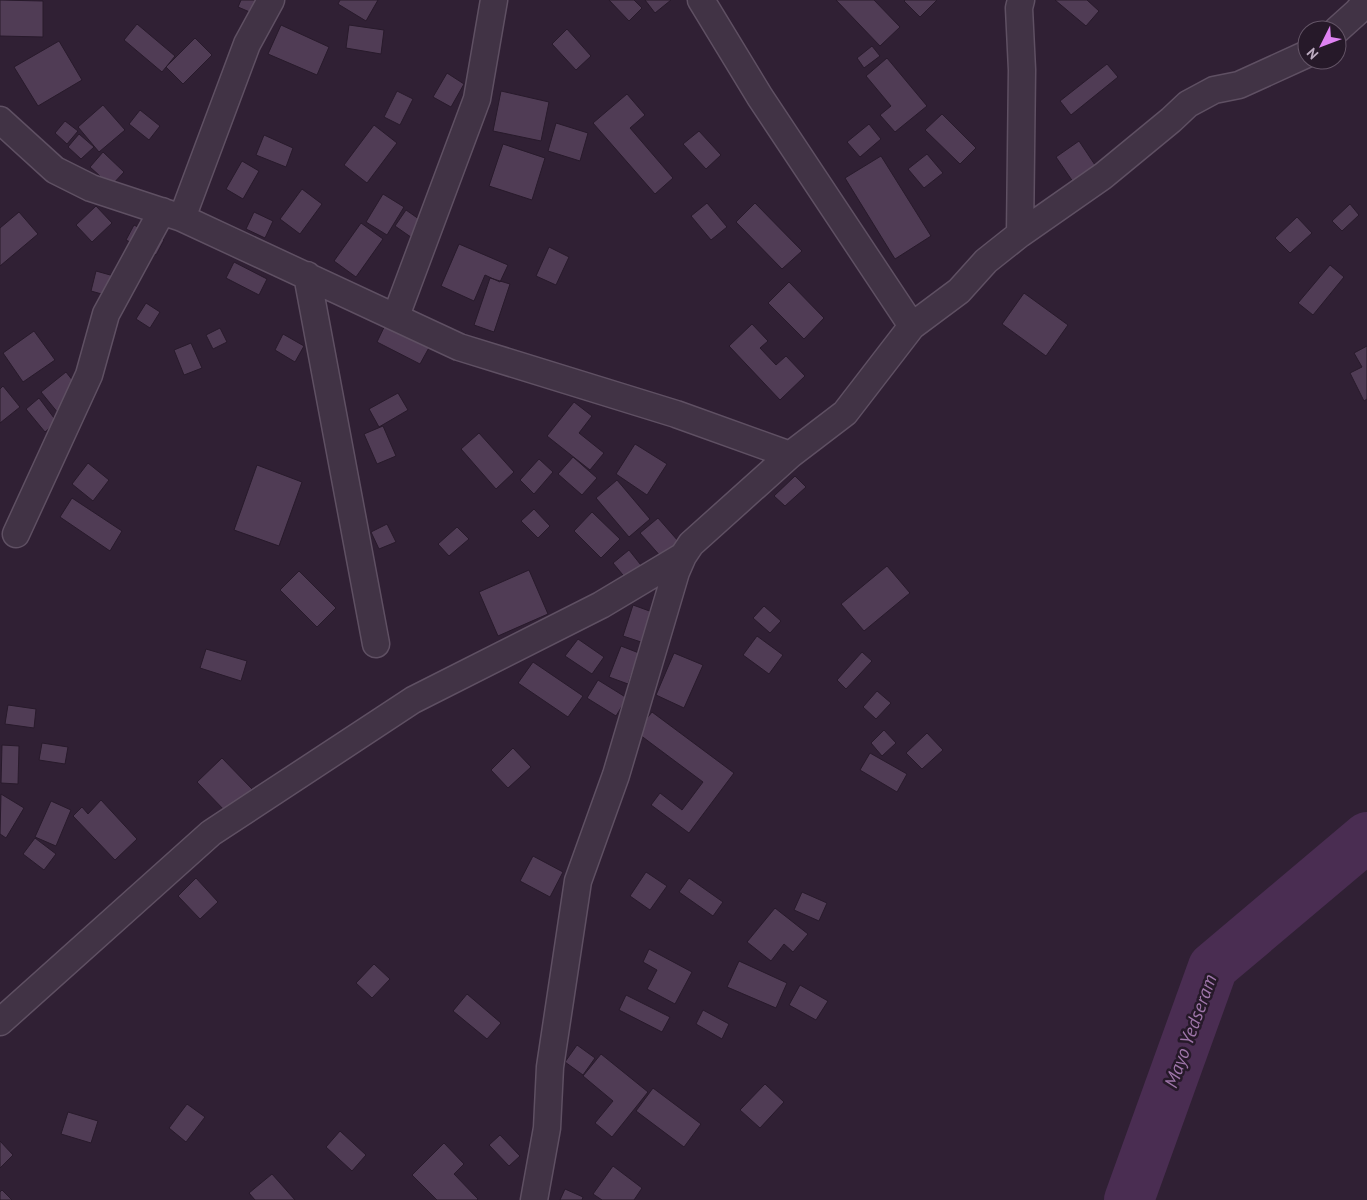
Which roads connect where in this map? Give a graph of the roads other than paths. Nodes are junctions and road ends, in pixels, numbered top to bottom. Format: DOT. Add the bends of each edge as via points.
graph roads {
  1 [pos="271,0"];
  2 [pos="494,0"];
  3 [pos="701,0"];
  4 [pos="1021,0"];
  5 [pos="1367,0"];
  6 [pos="1347,21"];
  7 [pos="1297,59"];
  8 [pos="3,127"];
  9 [pos="172,215"];
  10 [pos="1020,234"];
  11 [pos="307,275"];
  12 [pos="396,316"];
  13 [pos="912,326"];
  14 [pos="790,455"];
  15 [pos="16,534"];
  16 [pos="683,556"];
  17 [pos="376,644"];
  18 [pos="0,1022"];
  19 [pos="534,1200"];
  1 -- 9 [label="street" via="246,44"];
  2 -- 12 [label="street" via="477,99"];
  3 -- 13 [label="street" via="760,97"];
  4 -- 10 [label="street"];
  5 -- 6 [label="street"];
  7 -- 10 [label="street" via="1239,85 1214,90 1188,104 1103,176"];
  8 -- 9 [label="street" via="55,170 90,188"];
  9 -- 11 [label="street"];
  9 -- 15 [label="street" via="106,314 90,375"];
  10 -- 13 [label="street" via="986,261 959,291"];
  11 -- 12 [label="street"];
  11 -- 17 [label="street"];
  12 -- 14 [label="street" via="459,346 676,414"];
  13 -- 14 [label="street" via="845,413"];
  14 -- 16 [label="street" via="691,544"];
  16 -- 18 [label="street" via="601,605 414,700 211,833"];
  16 -- 19 [label="street" via="616,775 578,881 550,1067 548,1128"];
}
